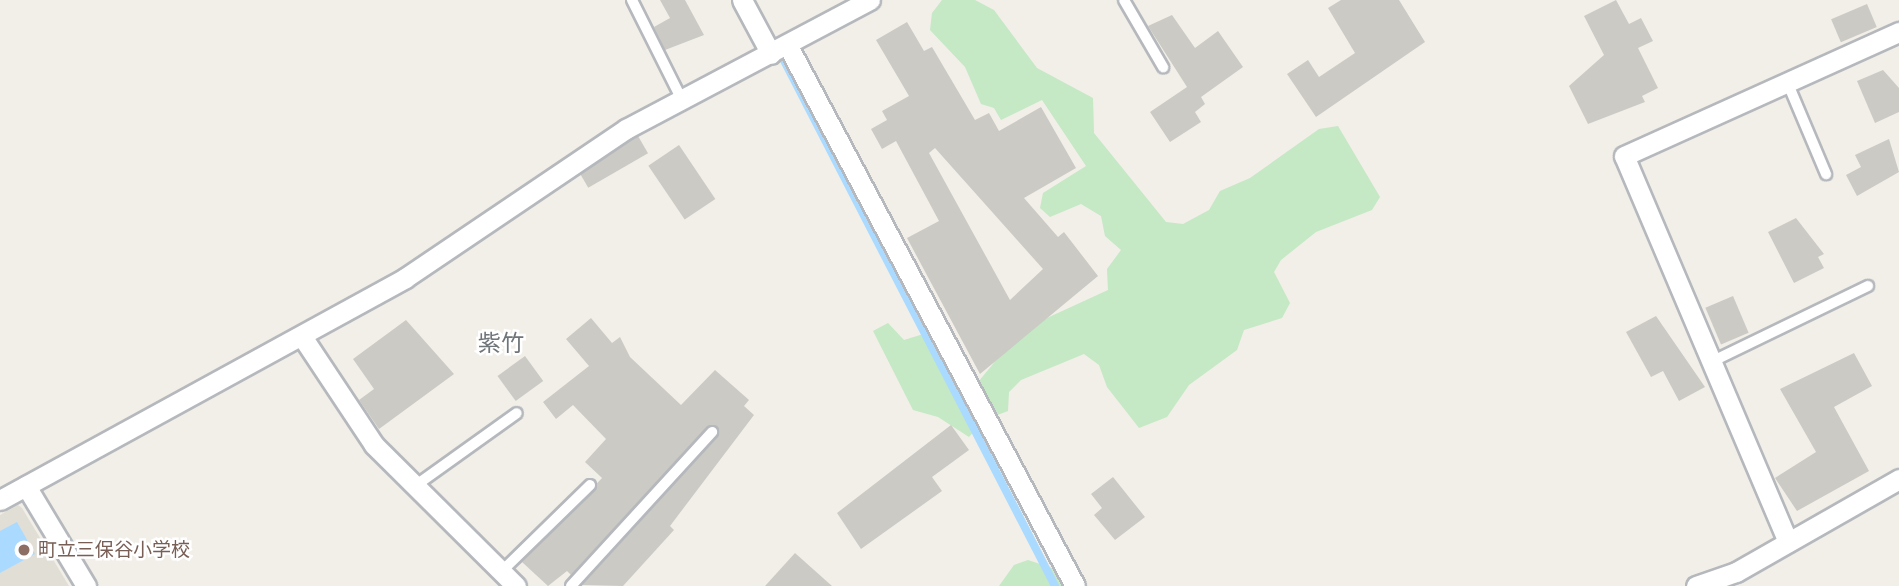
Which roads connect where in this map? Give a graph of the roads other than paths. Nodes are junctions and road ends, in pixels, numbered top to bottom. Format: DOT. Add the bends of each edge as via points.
graph roads {
  1 [pos="632,0"];
  2 [pos="741,0"];
  3 [pos="870,0"];
  4 [pos="1124,0"];
  5 [pos="1899,32"];
  6 [pos="780,51"];
  7 [pos="1163,67"];
  8 [pos="1788,84"];
  9 [pos="682,101"];
  10 [pos="1826,174"];
  11 [pos="1868,286"];
  12 [pos="303,338"];
  13 [pos="1714,360"];
  14 [pos="517,413"];
  15 [pos="712,432"];
  16 [pos="1899,479"];
  17 [pos="590,485"];
  18 [pos="26,486"];
  19 [pos="415,486"];
  20 [pos="0,500"];
  21 [pos="1788,542"];
  22 [pos="502,571"];
  23 [pos="1733,579"];
  24 [pos="86,586"];
  25 [pos="516,586"];
  26 [pos="571,586"];
  27 [pos="1074,586"];
  28 [pos="1696,586"];
  1 -- 9 [label="lane"];
  2 -- 6 [label="street"];
  3 -- 6 [label="street"];
  4 -- 7 [label="lane"];
  5 -- 8 [label="street"];
  6 -- 9 [label="street"];
  6 -- 27 [label="street"];
  8 -- 10 [label="lane"];
  8 -- 13 [label="street" via="1624,156"];
  9 -- 12 [label="street" via="626,129 405,278"];
  11 -- 13 [label="lane"];
  12 -- 18 [label="street"];
  12 -- 19 [label="street" via="335,395"];
  13 -- 21 [label="street"];
  14 -- 19 [label="lane"];
  15 -- 26 [label="lane"];
  16 -- 21 [label="street"];
  17 -- 22 [label="lane"];
  18 -- 20 [label="street"];
  18 -- 24 [label="street"];
  19 -- 22 [label="street"];
  21 -- 23 [label="street"];
  22 -- 25 [label="street"];
  23 -- 28 [label="street"];
}
